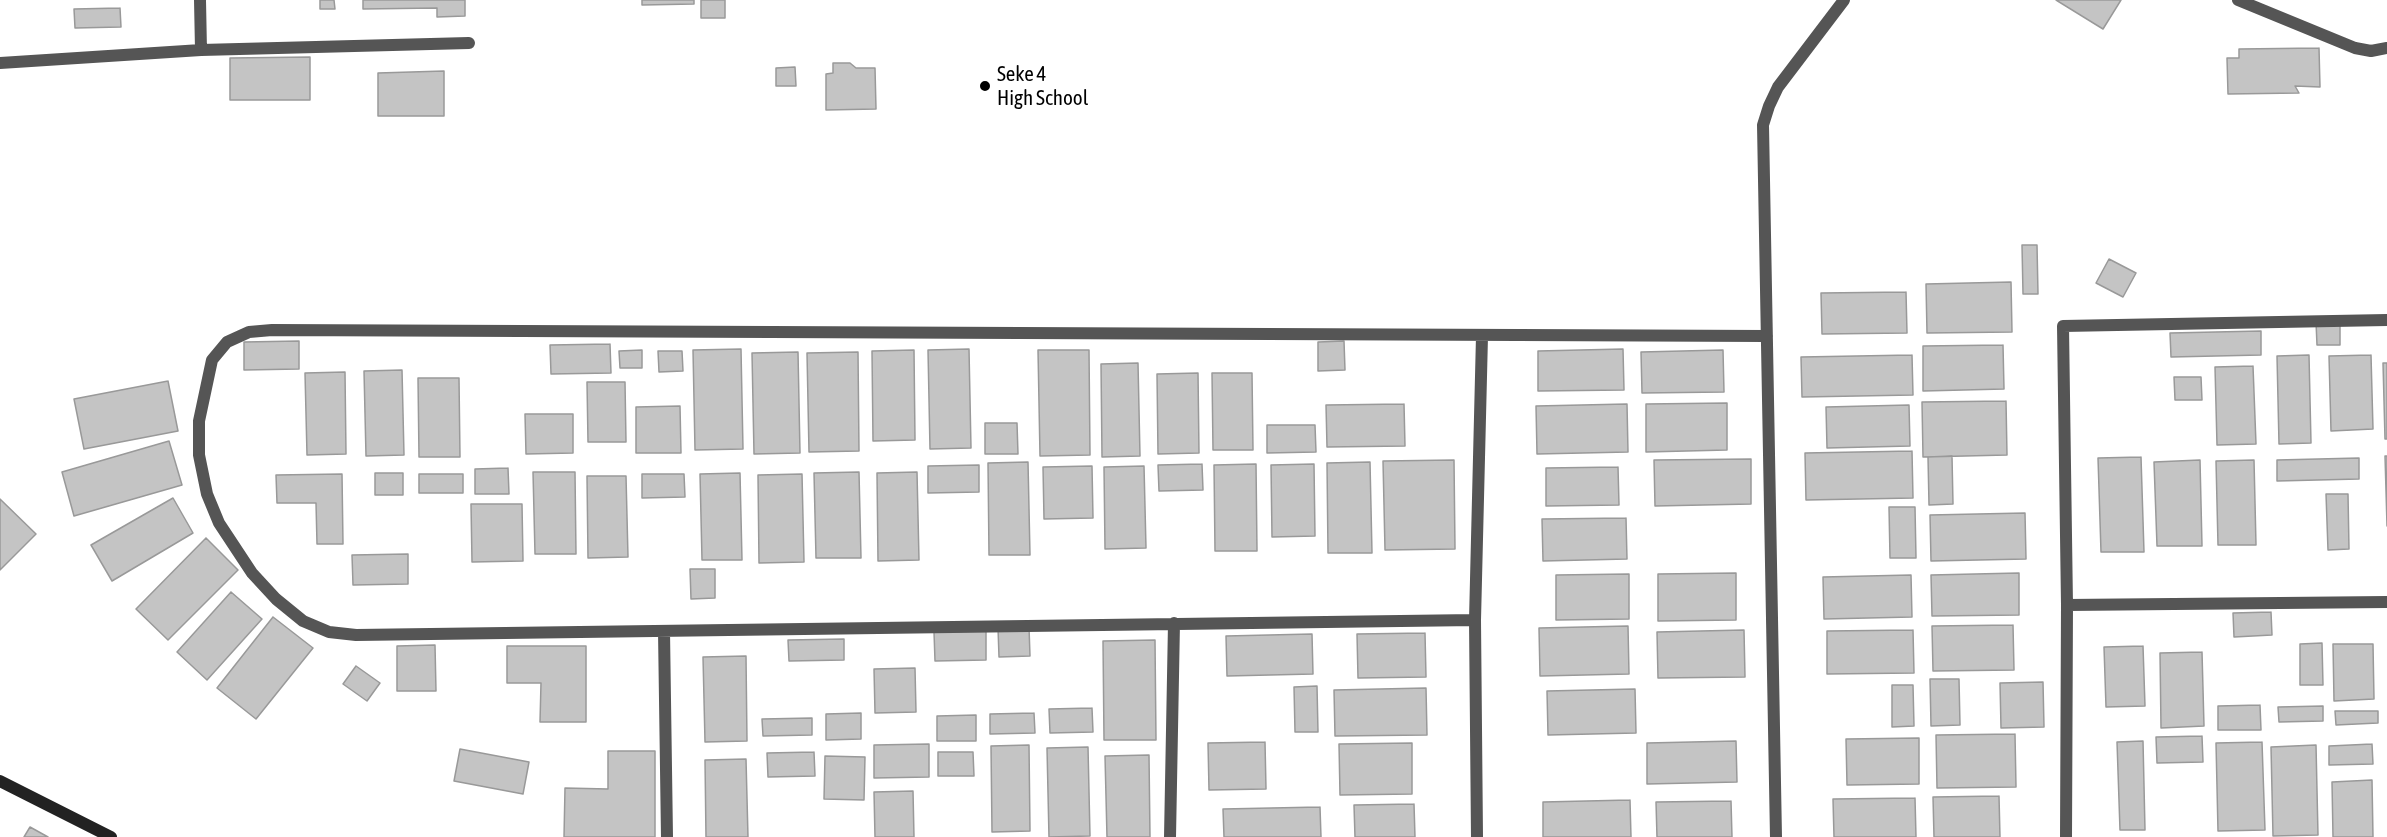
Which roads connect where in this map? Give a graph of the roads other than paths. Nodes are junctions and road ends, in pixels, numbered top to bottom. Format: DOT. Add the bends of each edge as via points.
graph roads {
  1 [pos="200,0"];
  2 [pos="1844,0"];
  3 [pos="2238,0"];
  4 [pos="469,43"];
  5 [pos="2387,48"];
  6 [pos="201,50"];
  7 [pos="0,63"];
  8 [pos="2387,320"];
  9 [pos="1482,336"];
  10 [pos="1767,336"];
  11 [pos="2387,602"];
  12 [pos="2067,605"];
  13 [pos="1475,620"];
  14 [pos="1174,623"];
  15 [pos="664,631"];
  16 [pos="0,781"];
  17 [pos="111,837"];
  18 [pos="667,837"];
  19 [pos="1170,837"];
  20 [pos="1478,837"];
  21 [pos="1776,837"];
  22 [pos="2066,837"];
  1 -- 6 [label="street"];
  2 -- 10 [label="street" via="1778,87 1763,125"];
  3 -- 5 [label="street" via="2355,48"];
  4 -- 6 [label="street"];
  6 -- 7 [label="street"];
  8 -- 12 [label="street" via="2063,326"];
  9 -- 10 [label="street"];
  9 -- 13 [label="street"];
  9 -- 15 [label="street" via="272,330 249,332 227,342 212,360 199,421 199,455 207,495 219,523 252,573 303,621 329,632 356,635"];
  10 -- 21 [label="street"];
  11 -- 12 [label="street"];
  12 -- 22 [label="street"];
  13 -- 14 [label="street"];
  13 -- 20 [label="street"];
  14 -- 15 [label="street"];
  14 -- 19 [label="street"];
  15 -- 18 [label="street"];
  16 -- 17 [label="street"];
}
